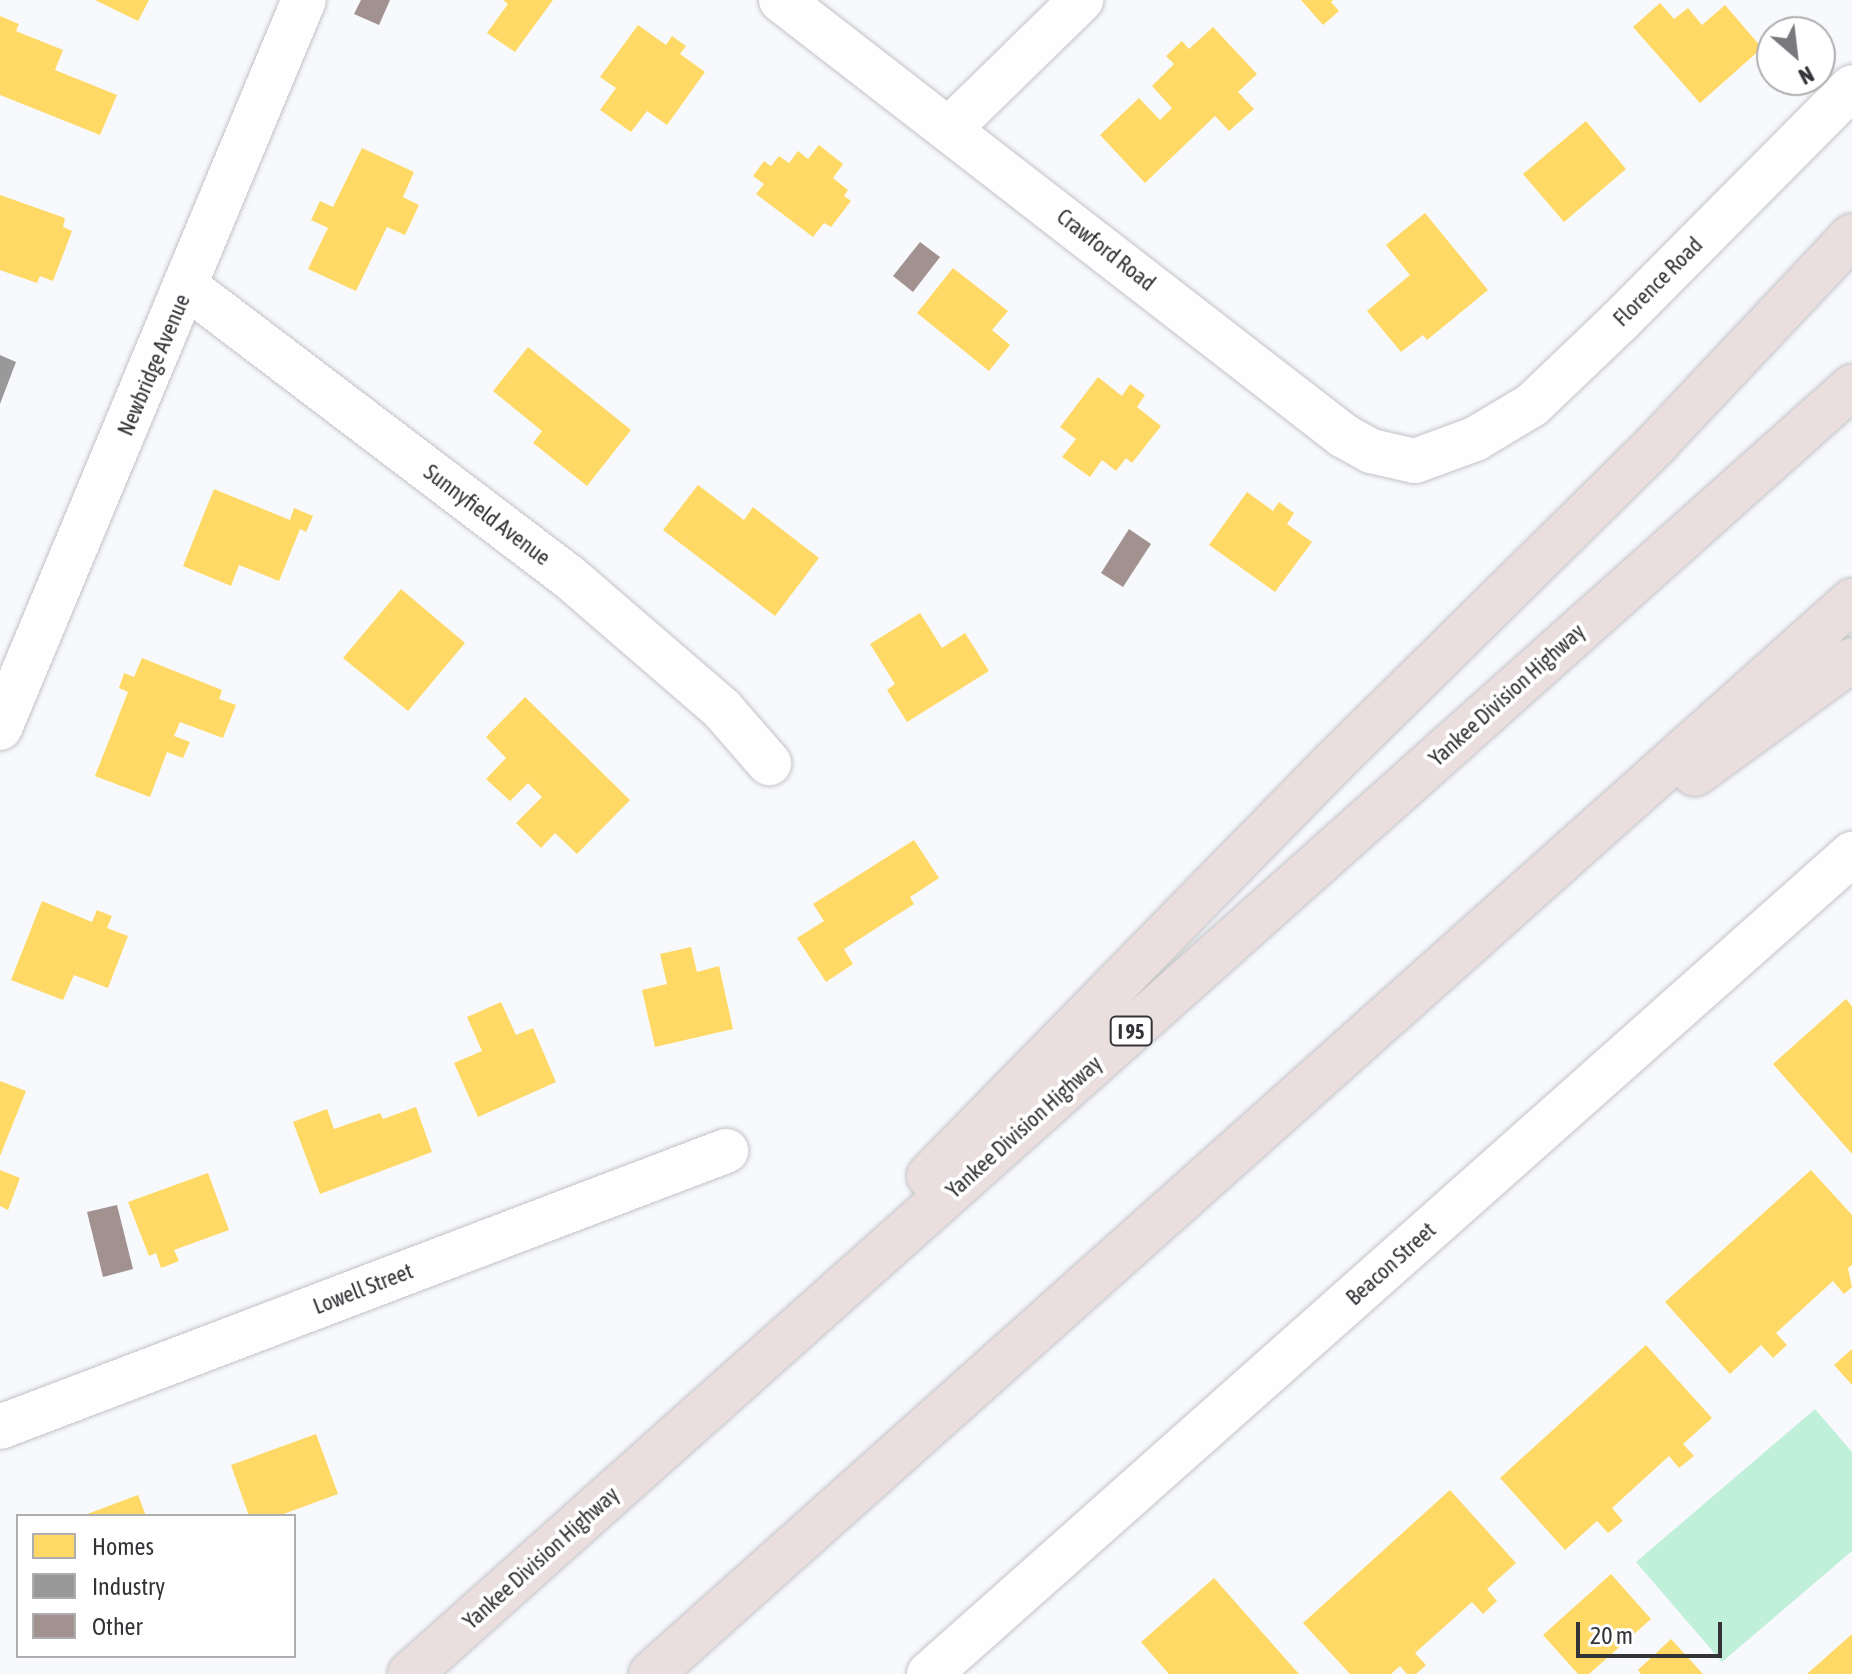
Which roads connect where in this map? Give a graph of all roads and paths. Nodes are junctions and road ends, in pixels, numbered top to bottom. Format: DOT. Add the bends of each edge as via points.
graph roads {
  1 [pos="304,0"];
  2 [pos="781,0"];
  3 [pos="1081,0"];
  4 [pos="1852,87"];
  5 [pos="949,129"];
  6 [pos="1852,236"];
  7 [pos="187,287"];
  8 [pos="1852,387"];
  9 [pos="1445,451"];
  10 [pos="1852,601"];
  11 [pos="1852,660"];
  12 [pos="0,728"];
  13 [pos="769,763"];
  14 [pos="1852,854"];
  15 [pos="1483,929"];
  16 [pos="726,1151"];
  17 [pos="0,1427"];
  18 [pos="643,1468"];
  19 [pos="410,1674"];
  20 [pos="651,1674"];
  21 [pos="929,1674"];
  1 -- 7 [label="street, Newbridge Avenue"];
  2 -- 5 [label="street, Crawford Road"];
  3 -- 5 [label="street"];
  4 -- 9 [label="street, Florence Road" via="1532,405"];
  5 -- 9 [label="street, Crawford Road" via="1344,436 1371,451 1415,461"];
  6 -- 18 [label="highway" via="1669,431 1334,762"];
  7 -- 12 [label="street, Newbridge Avenue"];
  7 -- 13 [label="street, Sunnyfield Avenue" via="568,576 722,709"];
  8 -- 18 [label="highway, Yankee Division Highway / I 95"];
  10 -- 15 [label="highway"];
  11 -- 15 [label="highway"];
  14 -- 21 [label="street, Beacon Street"];
  15 -- 20 [label="highway"];
  16 -- 17 [label="street, Lowell Street"];
  18 -- 19 [label="highway, Yankee Division Highway / I 95"];
}
